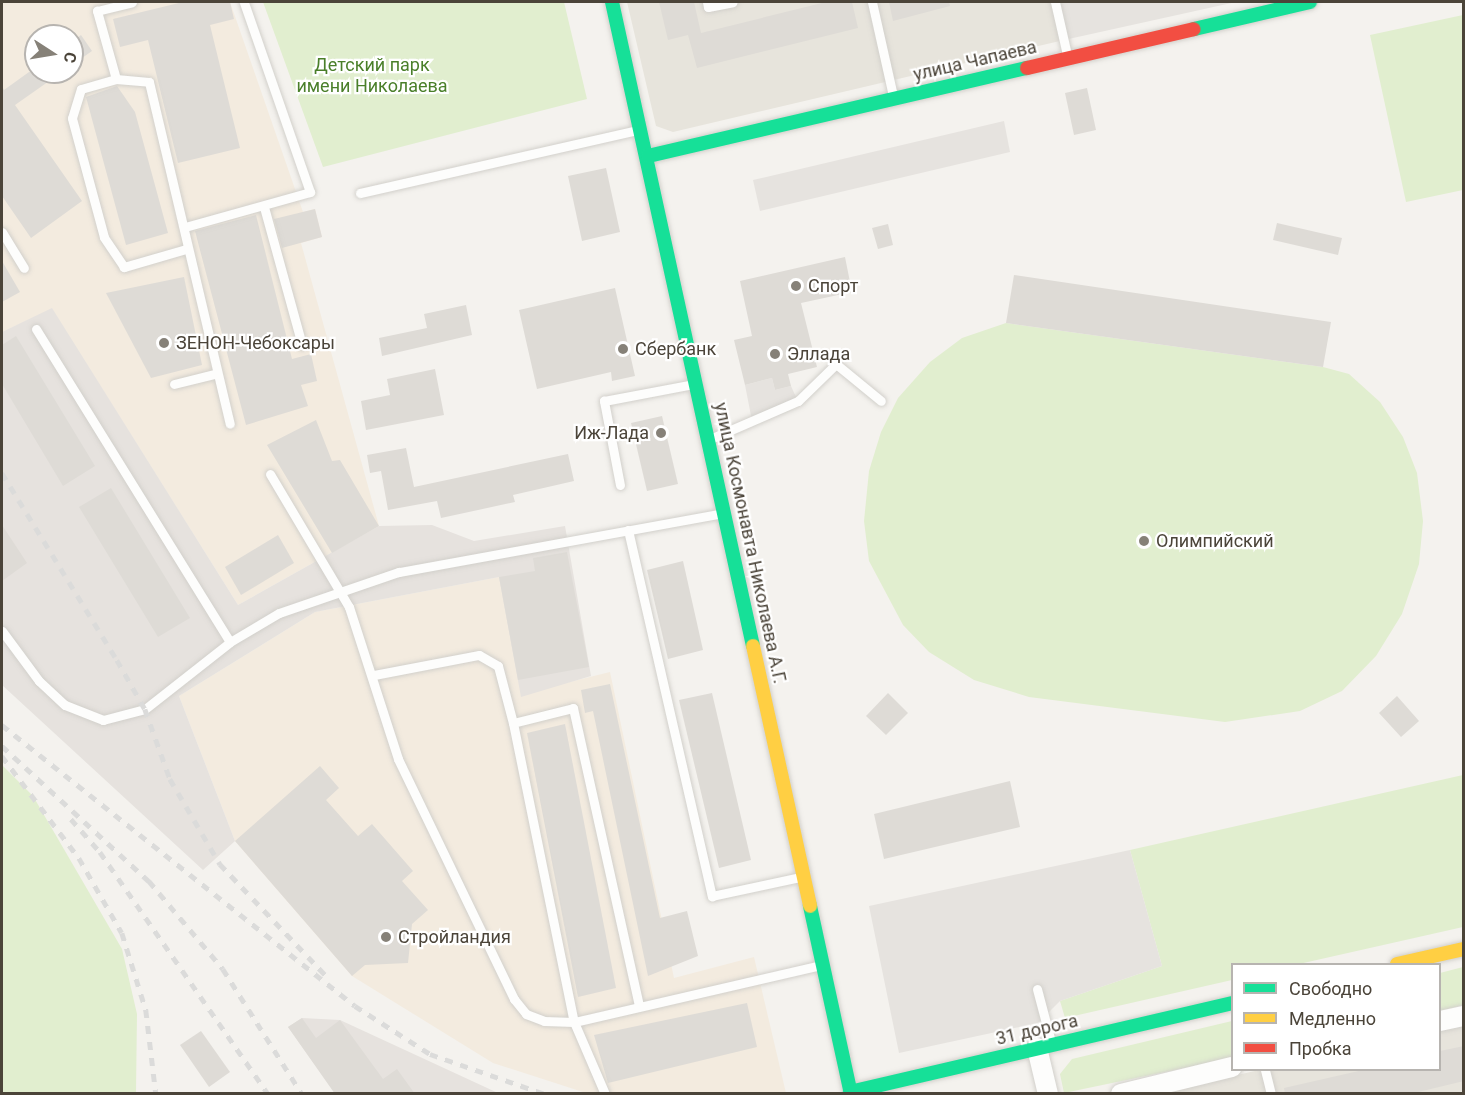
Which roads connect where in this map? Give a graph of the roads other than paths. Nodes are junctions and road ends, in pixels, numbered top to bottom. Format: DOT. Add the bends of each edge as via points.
graph roads {
  1 [pos="132,2"];
  2 [pos="244,2"];
  3 [pos="612,2"];
  4 [pos="707,2"];
  5 [pos="733,2"];
  6 [pos="872,2"];
  7 [pos="1055,2"];
  8 [pos="1249,2"];
  9 [pos="1310,2"];
  10 [pos="1253,17"];
  11 [pos="1067,58"];
  12 [pos="116,79"];
  13 [pos="894,99"];
  14 [pos="642,129"];
  15 [pos="648,156"];
  16 [pos="360,193"];
  17 [pos="264,207"];
  18 [pos="185,227"];
  19 [pos="2,232"];
  20 [pos="186,249"];
  21 [pos="24,268"];
  22 [pos="36,329"];
  23 [pos="302,345"];
  24 [pos="214,374"];
  25 [pos="697,383"];
  26 [pos="174,384"];
  27 [pos="882,401"];
  28 [pos="230,424"];
  29 [pos="709,439"];
  30 [pos="270,474"];
  31 [pos="620,485"];
  32 [pos="725,513"];
  33 [pos="628,531"];
  34 [pos="340,590"];
  35 [pos="2,631"];
  36 [pos="230,642"];
  37 [pos="374,675"];
  38 [pos="513,723"];
  39 [pos="804,876"];
  40 [pos="1464,949"];
  41 [pos="1401,963"];
  42 [pos="823,964"];
  43 [pos="1036,989"];
  44 [pos="1231,1003"];
  45 [pos="639,1005"];
  46 [pos="1464,1016"];
  47 [pos="1441,1021"];
  48 [pos="574,1022"];
  49 [pos="1044,1047"];
  50 [pos="1231,1067"];
  51 [pos="1265,1071"];
  52 [pos="850,1093"];
  53 [pos="605,1094"];
  54 [pos="1048,1094"];
  55 [pos="1121,1094"];
  56 [pos="1270,1094"];
  1 -- 12 [label="lane" via="97,10"];
  2 -- 17 [label="lane" via="310,192"];
  3 -- 14 [label="street, улица Космонавта Николаева А.Г."];
  4 -- 5 [label="lane" via="708,7"];
  6 -- 13 [label="lane"];
  7 -- 11 [label="lane"];
  8 -- 10 [label="lane"];
  9 -- 10 [label="street, улица Чапаева"];
  10 -- 11 [label="street, улица Чапаева"];
  11 -- 13 [label="street, улица Чапаева"];
  12 -- 18 [label="lane" via="149,82"];
  12 -- 20 [label="lane" via="81,89 72,118 104,237 124,267"];
  13 -- 15 [label="street, улица Чапаева"];
  14 -- 15 [label="street, улица Космонавта Николаева А.Г."];
  14 -- 16 [label="lane"];
  15 -- 25 [label="street, улица Космонавта Николаева А.Г."];
  17 -- 18 [label="lane"];
  17 -- 23 [label="lane"];
  18 -- 20 [label="lane"];
  19 -- 21 [label="lane"];
  20 -- 24 [label="lane"];
  22 -- 36 [label="lane"];
  24 -- 26 [label="lane"];
  24 -- 28 [label="lane"];
  25 -- 29 [label="street, улица Космонавта Николаева А.Г."];
  25 -- 31 [label="lane" via="604,401"];
  27 -- 29 [label="lane" via="836,364 798,401"];
  29 -- 32 [label="street, улица Космонавта Николаева А.Г."];
  30 -- 34 [label="lane"];
  32 -- 33 [label="lane"];
  32 -- 39 [label="street, улица Космонавта Николаева А.Г."];
  33 -- 34 [label="lane" via="399,572"];
  33 -- 39 [label="lane" via="712,896"];
  34 -- 36 [label="lane" via="279,613"];
  34 -- 37 [label="lane"];
  35 -- 36 [label="lane" via="39,681 65,705 103,720 145,709"];
  37 -- 38 [label="lane" via="479,655 498,666"];
  37 -- 48 [label="lane" via="398,759 514,999 526,1014 544,1021"];
  38 -- 45 [label="lane" via="573,708"];
  38 -- 48 [label="lane"];
  39 -- 42 [label="street, улица Космонавта Николаева А.Г."];
  40 -- 41 [label="street"];
  42 -- 45 [label="lane"];
  42 -- 52 [label="street, улица Космонавта Николаева А.Г."];
  43 -- 49 [label="lane"];
  44 -- 49 [label="street, 31 дорога"];
  45 -- 48 [label="lane"];
  46 -- 47 [label="street"];
  48 -- 53 [label="lane"];
  49 -- 52 [label="street, 31 дорога"];
  49 -- 54 [label="street"];
  50 -- 55 [label="street"];
  51 -- 56 [label="lane"];
}
